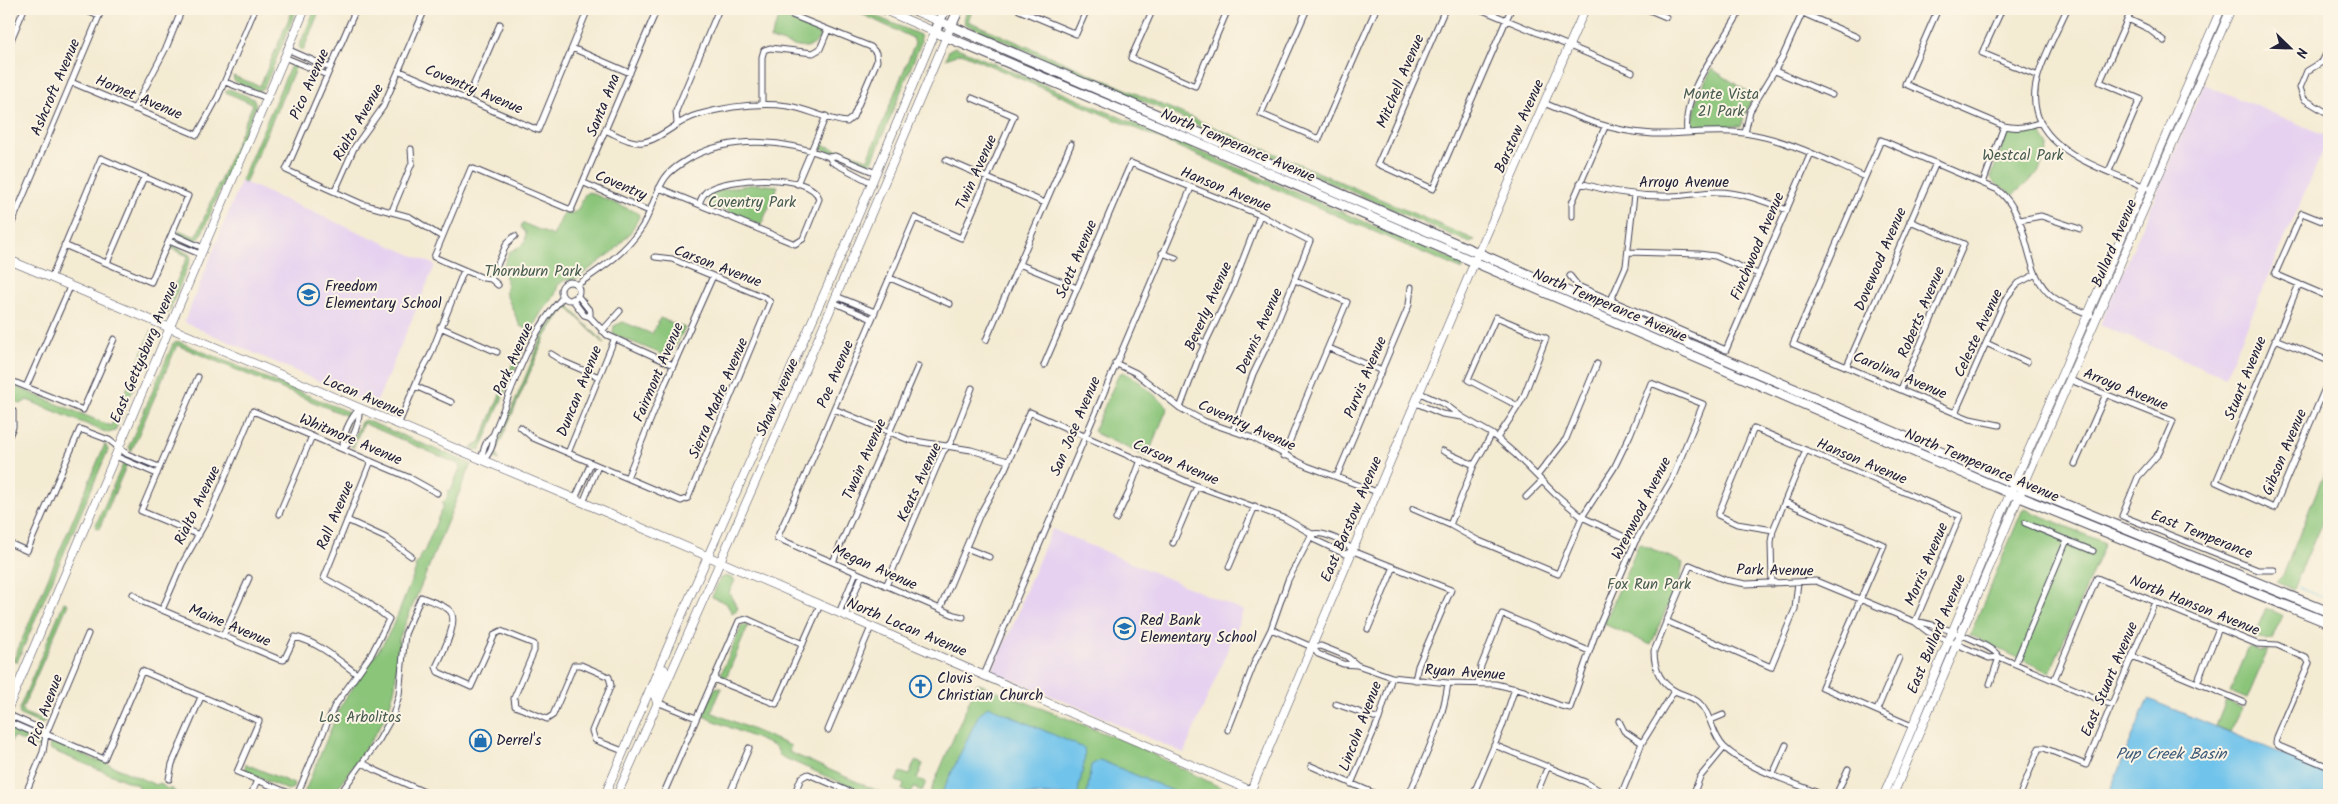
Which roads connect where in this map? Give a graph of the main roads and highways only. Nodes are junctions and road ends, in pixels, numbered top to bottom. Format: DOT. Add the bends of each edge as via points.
graph roads {
  1 [pos="305,9"];
  2 [pos="882,9"];
  3 [pos="910,9"];
  4 [pos="945,9"];
  5 [pos="959,9"];
  6 [pos="1585,9"];
  7 [pos="2221,9"];
  8 [pos="2231,9"];
  9 [pos="940,21"];
  10 [pos="951,26"];
  11 [pos="935,32"];
  12 [pos="947,37"];
  13 [pos="876,173"];
  14 [pos="862,233"];
  15 [pos="847,242"];
  16 [pos="1477,258"];
  17 [pos="9,260"];
  18 [pos="834,299"];
  19 [pos="169,328"];
  20 [pos="2074,347"];
  21 [pos="2070,380"];
  22 [pos="2018,486"];
  23 [pos="2015,495"];
  24 [pos="708,557"];
  25 [pos="719,562"];
  26 [pos="2329,612"];
  27 [pos="2329,623"];
  28 [pos="673,635"];
  29 [pos="657,702"];
  30 [pos="9,706"];
  31 [pos="1249,793"];
  32 [pos="605,795"];
  33 [pos="617,795"];
  34 [pos="1261,795"];
  35 [pos="1884,795"];
  36 [pos="1893,795"];
  1 -- 19 [label="main road, East Gettysburg Avenue"];
  2 -- 11 [label="main road, North Temperance Avenue"];
  3 -- 9 [label="main road, North Temperance Avenue"];
  4 -- 9 [label="main road, Shaw Avenue"];
  5 -- 10 [label="main road, Shaw Avenue"];
  6 -- 16 [label="main road, Barstow Avenue"];
  7 -- 20 [label="main road, Bullard Avenue"];
  8 -- 21 [label="main road, Bullard Avenue"];
  9 -- 10 [label="main road, North Temperance Avenue"];
  9 -- 11 [label="main road, Shaw Avenue"];
  10 -- 12 [label="main road, Shaw Avenue"];
  10 -- 16 [label="main road, North Temperance Avenue"];
  11 -- 12 [label="main road, North Temperance Avenue"];
  11 -- 13 [label="main road, Shaw Avenue"];
  12 -- 14 [label="main road, Shaw Avenue"];
  12 -- 16 [label="main road, North Temperance Avenue"];
  13 -- 14 [label="main road" via="878,181 863,217"];
  13 -- 15 [label="main road, Shaw Avenue"];
  14 -- 18 [label="main road, Shaw Avenue"];
  15 -- 18 [label="main road" via="845,259 831,292"];
  15 -- 24 [label="main road, Shaw Avenue"];
  16 -- 22 [label="main road, North Temperance Avenue"];
  16 -- 23 [label="main road, North Temperance Avenue"];
  16 -- 31 [label="main road, East Barstow Avenue"];
  17 -- 19 [label="main road, Locan Avenue"];
  18 -- 25 [label="main road, Shaw Avenue"];
  19 -- 24 [label="main road, Locan Avenue"];
  19 -- 30 [label="main road, East Gettysburg Avenue"];
  20 -- 21 [label="main road"];
  20 -- 22 [label="main road, Bullard Avenue"];
  21 -- 22 [label="main road, Bullard Avenue"];
  22 -- 23 [label="main road, East Bullard Avenue"];
  22 -- 26 [label="main road, North Temperance Avenue"];
  23 -- 27 [label="main road, North Temperance Avenue"];
  23 -- 35 [label="main road, East Bullard Avenue" via="1948,641"];
  23 -- 36 [label="main road, East Bullard Avenue" via="1961,636"];
  24 -- 25 [label="main road, North Locan Avenue"];
  24 -- 28 [label="main road, Shaw Avenue"];
  25 -- 29 [label="main road, Shaw Avenue"];
  25 -- 31 [label="main road, North Locan Avenue"];
  28 -- 29 [label="main road" via="669,656 654,694"];
  28 -- 32 [label="main road, Shaw Avenue"];
  29 -- 33 [label="main road, Shaw Avenue"];
  31 -- 34 [label="main road, North Locan Avenue"];
}
